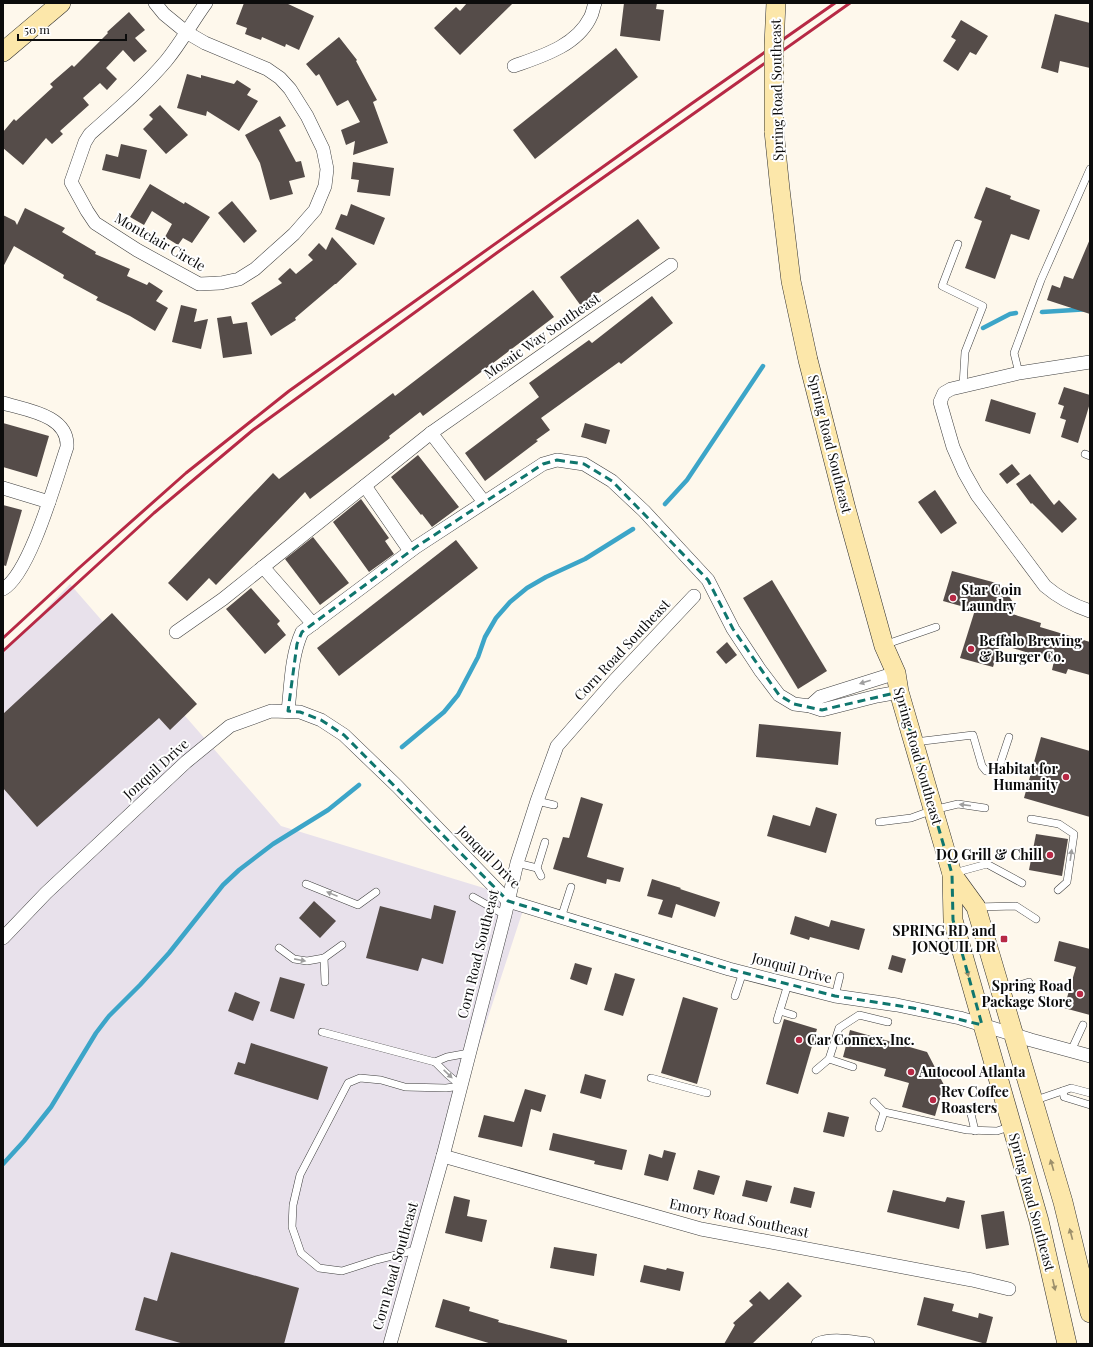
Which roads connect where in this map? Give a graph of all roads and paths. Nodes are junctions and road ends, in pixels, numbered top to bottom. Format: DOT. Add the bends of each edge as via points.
graph roads {
  1 [pos="62,3"];
  2 [pos="155,3"];
  3 [pos="206,3"];
  4 [pos="595,3"];
  5 [pos="776,3"];
  6 [pos="186,32"];
  7 [pos="3,52"];
  8 [pos="514,66"];
  9 [pos="1090,169"];
  10 [pos="958,244"];
  11 [pos="671,265"];
  12 [pos="1090,362"];
  13 [pos="1019,373"];
  14 [pos="963,386"];
  15 [pos="3,403"];
  16 [pos="432,433"];
  17 [pos="365,486"];
  18 [pos="3,488"];
  19 [pos="49,502"];
  20 [pos="484,502"];
  21 [pos="410,551"];
  22 [pos="263,567"];
  23 [pos="3,589"];
  24 [pos="694,596"];
  25 [pos="1090,611"];
  26 [pos="313,624"];
  27 [pos="936,627"];
  28 [pos="176,632"];
  29 [pos="884,646"];
  30 [pos="897,682"];
  31 [pos="810,706"];
  32 [pos="288,711"];
  33 [pos="1009,737"];
  34 [pos="914,742"];
  35 [pos="537,801"];
  36 [pos="554,805"];
  37 [pos="984,808"];
  38 [pos="940,809"];
  39 [pos="1031,819"];
  40 [pos="879,822"];
  41 [pos="545,842"];
  42 [pos="517,863"];
  43 [pos="537,868"];
  44 [pos="952,874"];
  45 [pos="541,876"];
  46 [pos="1022,883"];
  47 [pos="306,884"];
  48 [pos="571,887"];
  49 [pos="1058,890"];
  50 [pos="376,892"];
  51 [pos="473,896"];
  52 [pos="508,901"];
  53 [pos="976,907"];
  54 [pos="505,915"];
  55 [pos="561,918"];
  56 [pos="1036,919"];
  57 [pos="3,938"];
  58 [pos="342,945"];
  59 [pos="279,948"];
  60 [pos="324,958"];
  61 [pos="743,972"];
  62 [pos="840,976"];
  63 [pos="325,982"];
  64 [pos="1029,982"];
  65 [pos="788,984"];
  66 [pos="1001,991"];
  67 [pos="735,996"];
  68 [pos="835,996"];
  69 [pos="870,1001"];
  70 [pos="780,1011"];
  71 [pos="793,1015"];
  72 [pos="868,1017"];
  73 [pos="777,1020"];
  74 [pos="888,1022"];
  75 [pos="982,1025"];
  76 [pos="1083,1025"];
  77 [pos="322,1032"];
  78 [pos="1014,1035"];
  79 [pos="1071,1050"];
  80 [pos="469,1053"];
  81 [pos="1090,1056"];
  82 [pos="830,1059"];
  83 [pos="435,1062"];
  84 [pos="854,1067"];
  85 [pos="816,1070"];
  86 [pos="651,1078"];
  87 [pos="461,1086"];
  88 [pos="1063,1091"];
  89 [pos="707,1093"];
  90 [pos="1090,1093"];
  91 [pos="1033,1101"];
  92 [pos="874,1102"];
  93 [pos="1090,1105"];
  94 [pos="884,1112"];
  95 [pos="971,1114"];
  96 [pos="1012,1126"];
  97 [pos="879,1128"];
  98 [pos="976,1130"];
  99 [pos="443,1156"];
  100 [pos="416,1250"];
  101 [pos="1009,1289"];
  102 [pos="1089,1303"];
  103 [pos="390,1344"];
  104 [pos="818,1344"];
  105 [pos="868,1344"];
  106 [pos="1067,1344"];
  1 -- 7 [label="main road"];
  2 -- 6 [label="street, Montclair Circle"];
  3 -- 6 [label="street, Montclair Circle"];
  4 -- 8 [label="street" via="590,18 578,34 553,52"];
  5 -- 29 [label="main road, Spring Road Southeast, bridge" via="774,131 791,281 808,360"];
  6 -- 6 [label="street, Montclair Circle" via="267,69 280,78 307,116 323,149 327,169 325,186 315,210 294,234 255,269 239,279 221,283 198,284 95,223 71,182 90,134 141,89 167,60"];
  9 -- 13 [label="lane" via="1041,280 1014,354"];
  10 -- 14 [label="lane" via="942,286 983,306 965,352"];
  11 -- 16 [label="street, Mosaic Way Southeast"];
  12 -- 13 [label="street"];
  13 -- 14 [label="street"];
  14 -- 25 [label="street" via="944,393 940,402 953,447 964,472 977,495 1045,586 1068,603"];
  15 -- 19 [label="street" via="48,417 66,436 67,447"];
  16 -- 17 [label="street, Mosaic Way Southeast"];
  16 -- 20 [label="street"];
  17 -- 21 [label="street"];
  17 -- 22 [label="street, Mosaic Way Southeast"];
  18 -- 19 [label="street"];
  19 -- 23 [label="street" via="25,562 15,579"];
  20 -- 21 [label="street"];
  20 -- 31 [label="street" via="543,464 557,460 584,464 612,481 644,511 708,580 733,629 779,695 794,704"];
  21 -- 26 [label="street"];
  22 -- 26 [label="street"];
  22 -- 28 [label="street, Mosaic Way Southeast"];
  24 -- 35 [label="street, Corn Road Southeast" via="557,746"];
  26 -- 32 [label="street" via="302,632 297,644"];
  27 -- 29 [label="lane"];
  29 -- 30 [label="main road, Spring Road Southeast"];
  30 -- 31 [label="street, one-way" via="820,697"];
  30 -- 31 [label="street" via="877,696 822,710"];
  30 -- 34 [label="main road, Spring Road Southeast"];
  32 -- 52 [label="street, Jonquil Drive" via="300,712 321,720 344,734"];
  32 -- 57 [label="street, Jonquil Drive" via="271,711 230,726 180,767 46,893"];
  33 -- 34 [label="lane" via="999,767 994,772 986,771 982,766 973,735"];
  34 -- 38 [label="main road, Spring Road Southeast"];
  35 -- 36 [label="lane"];
  35 -- 42 [label="street, Corn Road Southeast"];
  37 -- 38 [label="lane, one-way" via="958,804"];
  38 -- 40 [label="lane" via="911,818"];
  38 -- 44 [label="main road, Spring Road Southeast"];
  49 -- 39 [label="lane, one-way" via="1067,882 1074,834 1058,824"];
  41 -- 43 [label="lane"];
  42 -- 43 [label="lane"];
  42 -- 52 [label="street, Corn Road Southeast"];
  43 -- 45 [label="lane"];
  44 -- 46 [label="lane" via="987,864"];
  44 -- 53 [label="main road, Spring Road Southeast"];
  44 -- 75 [label="main road, Spring Road Southeast, one-way" via="953,920"];
  50 -- 47 [label="lane, one-way" via="358,905"];
  48 -- 55 [label="lane"];
  51 -- 54 [label="lane"];
  52 -- 54 [label="street, Corn Road Southeast"];
  52 -- 55 [label="street, Jonquil Drive"];
  53 -- 56 [label="lane" via="1016,906"];
  53 -- 66 [label="main road, Spring Road Southeast"];
  54 -- 80 [label="street, Corn Road Southeast"];
  55 -- 61 [label="street, Jonquil Drive"];
  58 -- 60 [label="lane"];
  59 -- 60 [label="lane, one-way" via="294,959 307,961"];
  60 -- 63 [label="lane"];
  61 -- 65 [label="street, Jonquil Drive"];
  61 -- 67 [label="lane"];
  62 -- 68 [label="lane"];
  64 -- 66 [label="lane"];
  65 -- 68 [label="street, Jonquil Drive"];
  65 -- 70 [label="lane"];
  66 -- 78 [label="main road, Spring Road Southeast"];
  68 -- 69 [label="street, Jonquil Drive"];
  69 -- 72 [label="lane"];
  69 -- 75 [label="street, Jonquil Drive" via="960,1018"];
  70 -- 71 [label="lane"];
  70 -- 73 [label="lane"];
  72 -- 74 [label="lane"];
  72 -- 82 [label="lane" via="859,1015 838,1028"];
  75 -- 78 [label="street, Jonquil Drive"];
  75 -- 96 [label="main road, Spring Road Southeast"];
  76 -- 79 [label="lane"];
  77 -- 83 [label="lane"];
  78 -- 79 [label="street, Jonquil Drive"];
  78 -- 91 [label="main road, Spring Road Southeast"];
  79 -- 81 [label="street, Jonquil Drive"];
  80 -- 83 [label="lane"];
  80 -- 87 [label="street, Corn Road Southeast"];
  82 -- 84 [label="lane"];
  82 -- 85 [label="lane"];
  83 -- 87 [label="lane, one-way"];
  86 -- 89 [label="lane"];
  87 -- 99 [label="street, Corn Road Southeast"];
  87 -- 100 [label="lane" via="405,1087 381,1080 360,1078 348,1083 300,1175 293,1205 292,1227 301,1253 319,1268 342,1272"];
  88 -- 90 [label="lane" via="1071,1088"];
  88 -- 91 [label="lane"];
  88 -- 93 [label="lane" via="1064,1097"];
  102 -- 91 [label="main road, Spring Road Southeast, one-way"];
  92 -- 94 [label="lane"];
  94 -- 97 [label="lane"];
  94 -- 98 [label="lane"];
  95 -- 98 [label="lane"];
  96 -- 98 [label="lane" via="996,1131"];
  96 -- 106 [label="main road, Spring Road Southeast, one-way" via="1039,1221"];
  99 -- 100 [label="street, Corn Road Southeast"];
  99 -- 101 [label="street, Emory Road Southeast" via="701,1229"];
  100 -- 103 [label="street, Corn Road Southeast"];
  104 -- 105 [label="street" via="848,1341"];
}
